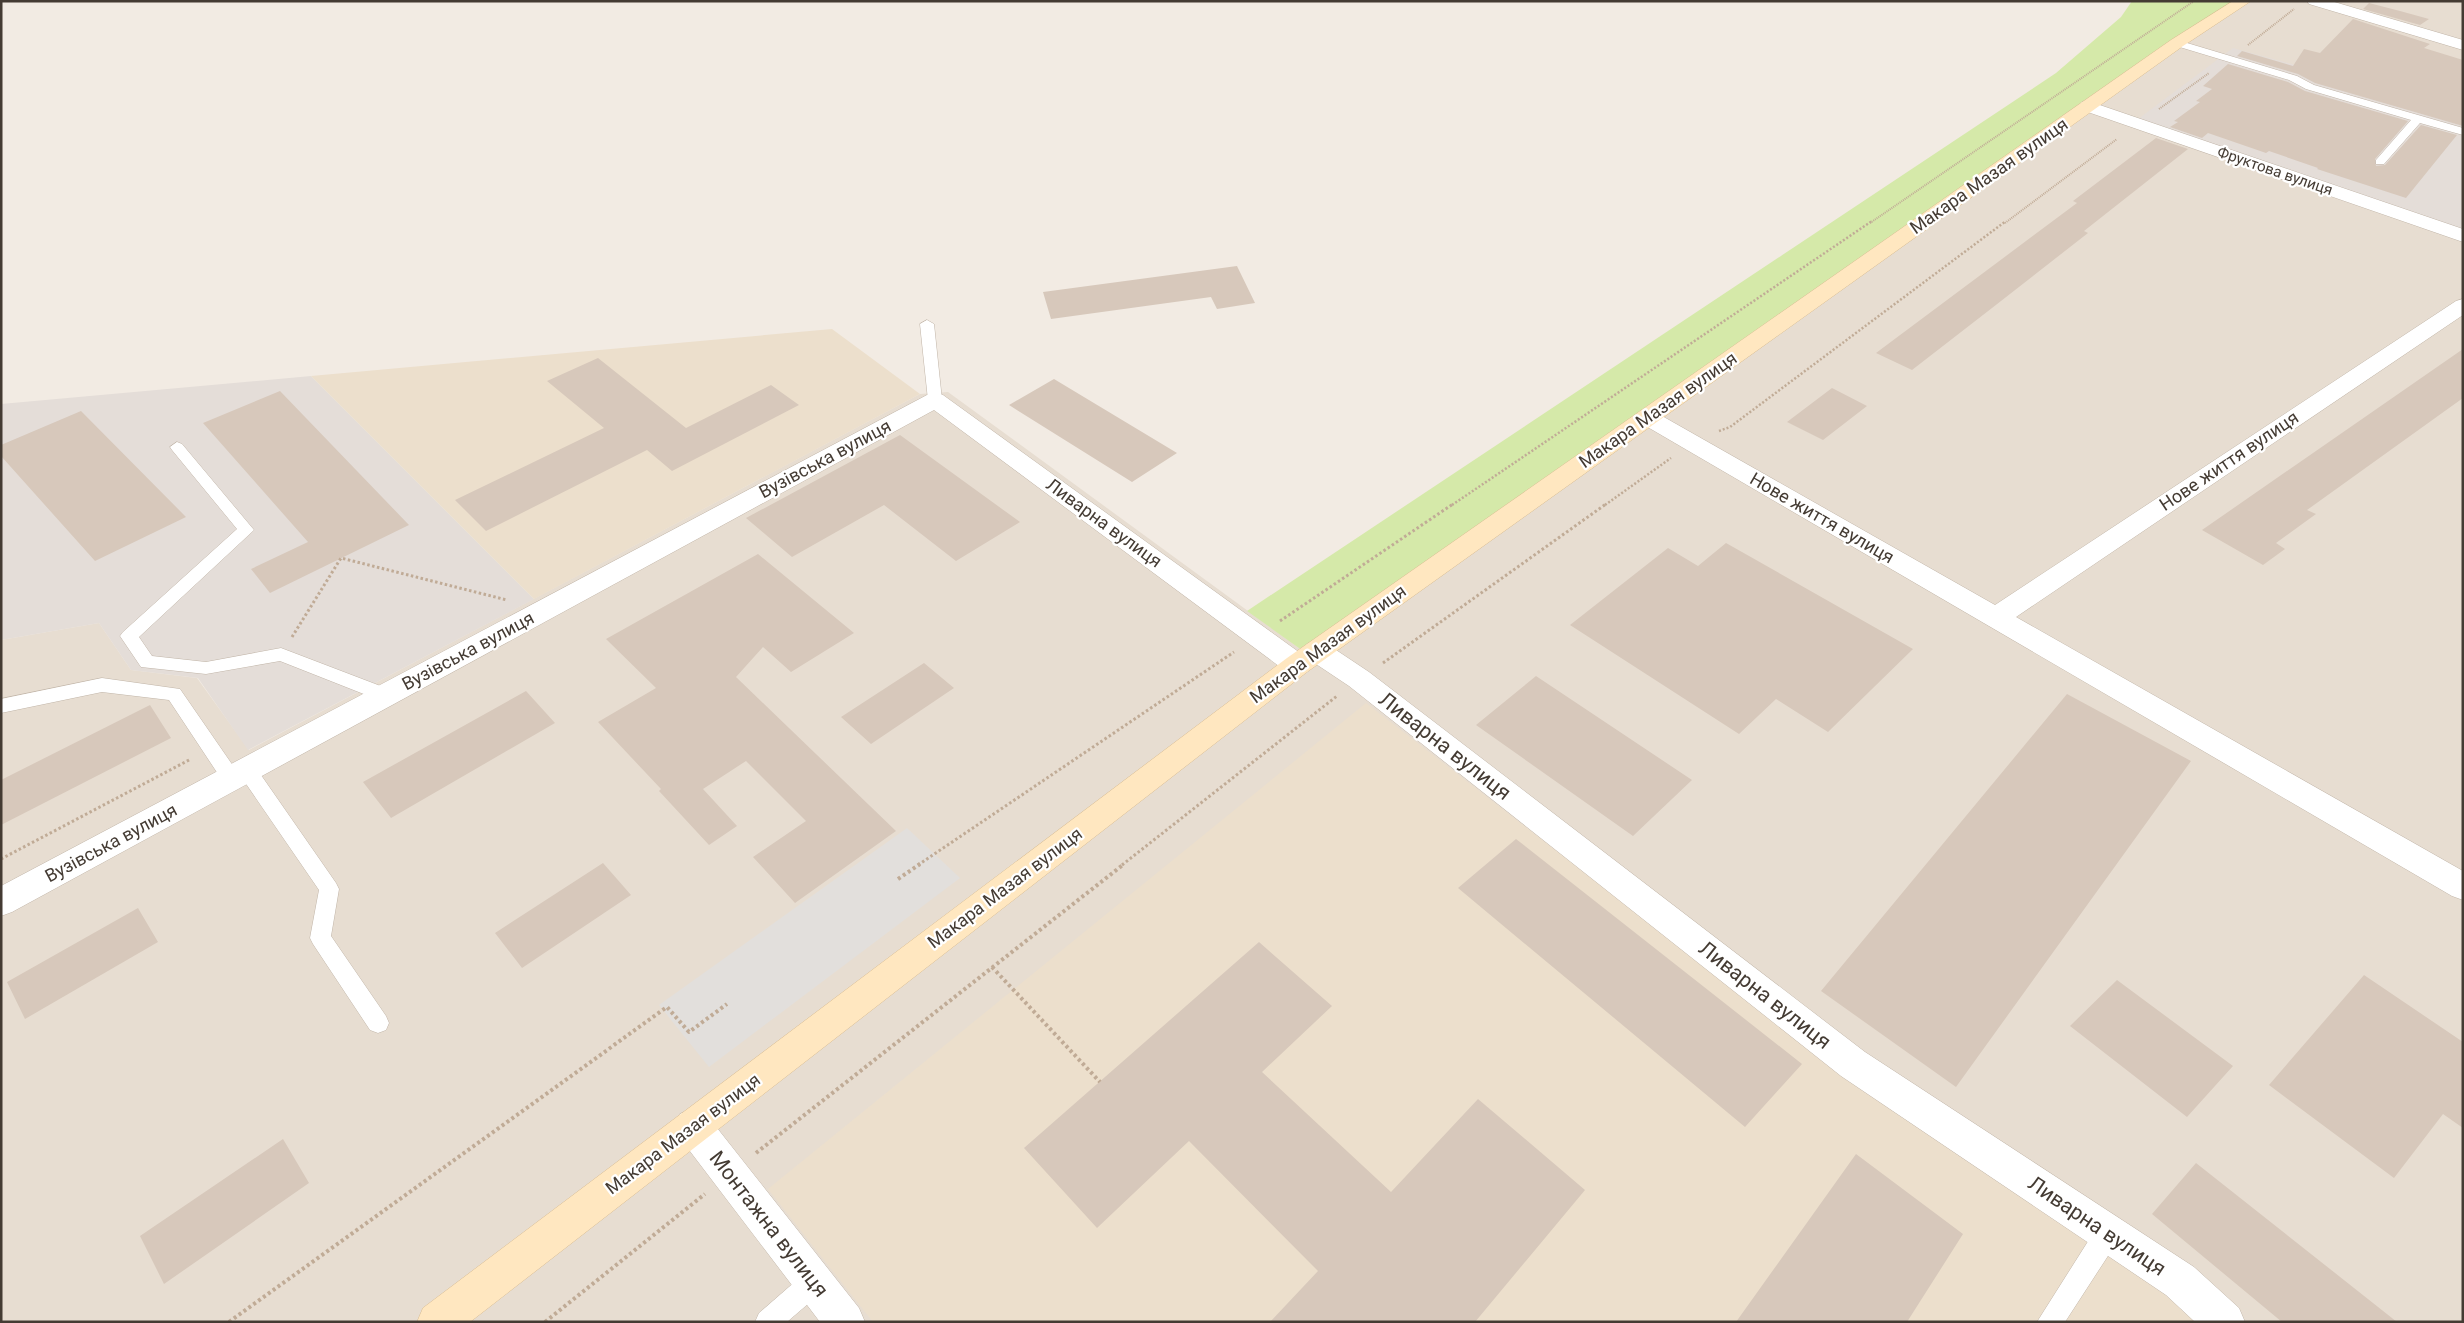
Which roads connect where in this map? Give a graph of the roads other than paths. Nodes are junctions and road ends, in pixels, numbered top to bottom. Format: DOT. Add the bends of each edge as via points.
graph roads {
  1 [pos="2244,1"];
  2 [pos="2314,1"];
  3 [pos="2177,43"];
  4 [pos="2463,45"];
  5 [pos="2088,106"];
  6 [pos="2418,119"];
  7 [pos="2463,132"];
  8 [pos="2380,162"];
  9 [pos="2463,236"];
  10 [pos="2463,305"];
  11 [pos="927,324"];
  12 [pos="935,400"];
  13 [pos="1647,417"];
  14 [pos="177,447"];
  15 [pos="1996,618"];
  16 [pos="1307,658"];
  17 [pos="385,696"];
  18 [pos="1,706"];
  19 [pos="239,774"];
  20 [pos="2463,887"];
  21 [pos="1,902"];
  22 [pos="378,1024"];
  23 [pos="693,1126"];
  24 [pos="2108,1233"];
  25 [pos="814,1282"];
  26 [pos="437,1322"];
  27 [pos="768,1322"];
  28 [pos="845,1322"];
  29 [pos="2050,1322"];
  30 [pos="2225,1322"];
  1 -- 3 [label="main road, Макара Мазая вулиця"];
  2 -- 4 [label="street"];
  3 -- 5 [label="main road, Макара Мазая вулиця"];
  3 -- 6 [label="lane"];
  5 -- 9 [label="street, Фруктова вулиця"];
  5 -- 13 [label="main road, Макара Мазая вулиця"];
  6 -- 7 [label="lane"];
  6 -- 8 [label="lane"];
  10 -- 15 [label="street, Нове життя вулиця"];
  11 -- 12 [label="lane"];
  12 -- 16 [label="street, Ливарна вулиця" via="1258,636"];
  12 -- 17 [label="street, Вузівська вулиця"];
  13 -- 15 [label="street, Нове життя вулиця"];
  13 -- 16 [label="main road, Макара Мазая вулиця"];
  14 -- 17 [label="lane" via="246,530 129,636 147,662 206,668 281,654"];
  15 -- 20 [label="street, Нове життя вулиця"];
  16 -- 23 [label="main road, Макара Мазая вулиця"];
  16 -- 24 [label="street, Ливарна вулиця" via="1359,679 1853,1064"];
  17 -- 19 [label="street, Вузівська вулиця"];
  18 -- 19 [label="lane" via="102,686 174,694 211,749"];
  19 -- 21 [label="street, Вузівська вулиця"];
  19 -- 22 [label="lane" via="329,889 320,938"];
  23 -- 25 [label="street, Монтажна вулиця"];
  23 -- 26 [label="main road, Макара Мазая вулиця"];
  24 -- 29 [label="lane"];
  24 -- 30 [label="street, Ливарна вулиця" via="2180,1281"];
  25 -- 27 [label="lane"];
  25 -- 28 [label="street, Монтажна вулиця"];
}
